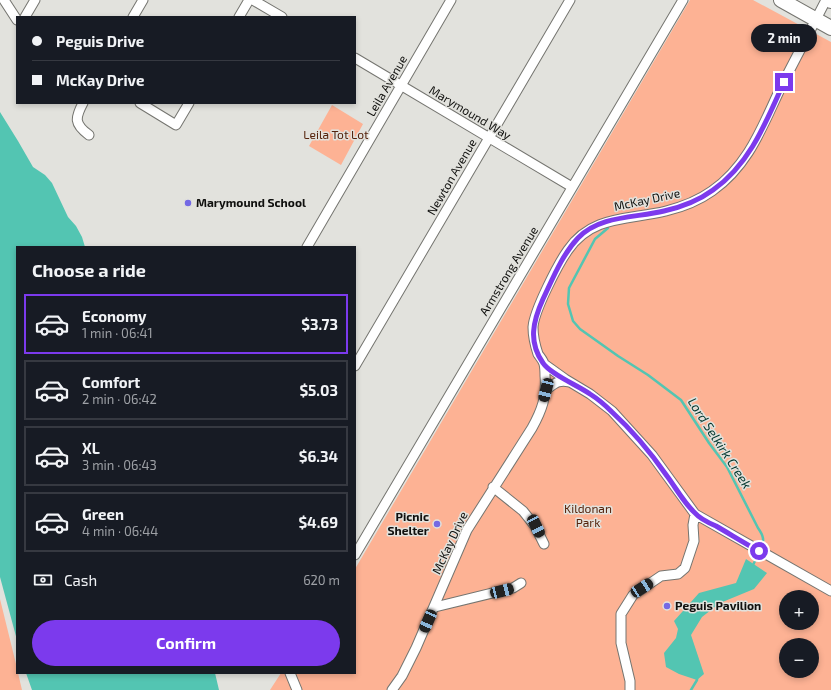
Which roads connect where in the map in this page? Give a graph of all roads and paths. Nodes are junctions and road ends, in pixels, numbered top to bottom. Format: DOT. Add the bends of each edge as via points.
graph roads {
  1 [pos="4,0"];
  2 [pos="35,0"];
  3 [pos="143,0"];
  4 [pos="249,0"];
  5 [pos="252,0"];
  6 [pos="451,0"];
  7 [pos="570,0"];
  8 [pos="683,0"];
  9 [pos="781,0"];
  10 [pos="826,0"];
  11 [pos="26,16"];
  12 [pos="134,16"];
  13 [pos="240,16"];
  14 [pos="280,16"];
  15 [pos="16,18"];
  16 [pos="816,19"];
  17 [pos="831,28"];
  18 [pos="356,59"];
  19 [pos="401,86"];
  20 [pos="82,104"];
  21 [pos="142,104"];
  22 [pos="188,104"];
  23 [pos="88,134"];
  24 [pos="489,138"];
  25 [pos="572,187"];
  26 [pos="308,246"];
  27 [pos="356,364"];
  28 [pos="544,364"];
  29 [pos="569,382"];
  30 [pos="546,390"];
  31 [pos="493,487"];
  32 [pos="695,514"];
  33 [pos="544,544"];
  34 [pos="356,553"];
  35 [pos="521,583"];
  36 [pos="831,591"];
  37 [pos="434,607"];
  38 [pos="290,674"];
  39 [pos="297,690"];
  40 [pos="392,690"];
  41 [pos="630,690"];
  1 -- 15 [label="street"];
  2 -- 11 [label="street"];
  3 -- 12 [label="street"];
  4 -- 13 [label="street"];
  5 -- 14 [label="street"];
  6 -- 19 [label="street, Leila Avenue"];
  7 -- 24 [label="street, Newton Avenue"];
  8 -- 25 [label="street, Armstrong Avenue"];
  9 -- 16 [label="main road"];
  10 -- 16 [label="street, McKay Drive"];
  16 -- 17 [label="main road"];
  16 -- 28 [label="street, McKay Drive" via="756,142 727,179 685,206 610,220 594,227 580,236 568,249 536,314 533,326 538,353"];
  18 -- 19 [label="street, Marymound Way"];
  19 -- 24 [label="street, Marymound Way"];
  19 -- 26 [label="street, Leila Avenue"];
  20 -- 23 [label="street" via="76,114 77,122 80,129"];
  21 -- 22 [label="street" via="176,125"];
  24 -- 25 [label="street, Marymound Way"];
  24 -- 27 [label="street, Newton Avenue"];
  25 -- 34 [label="street, Armstrong Avenue"];
  28 -- 29 [label="street"];
  28 -- 30 [label="street, McKay Drive"];
  29 -- 30 [label="street" via="556,382"];
  29 -- 32 [label="street" via="612,411 652,455"];
  30 -- 31 [label="street, McKay Drive" via="542,407 532,428"];
  31 -- 33 [label="street" via="524,511 536,526"];
  31 -- 37 [label="street, McKay Drive" via="467,530"];
  32 -- 36 [label="street"];
  32 -- 41 [label="street" via="694,541 685,568 678,574 661,576 633,595 621,614 621,644"];
  35 -- 37 [label="street" via="513,588"];
  37 -- 40 [label="street, McKay Drive" via="409,662"];
  38 -- 39 [label="street"];
}
